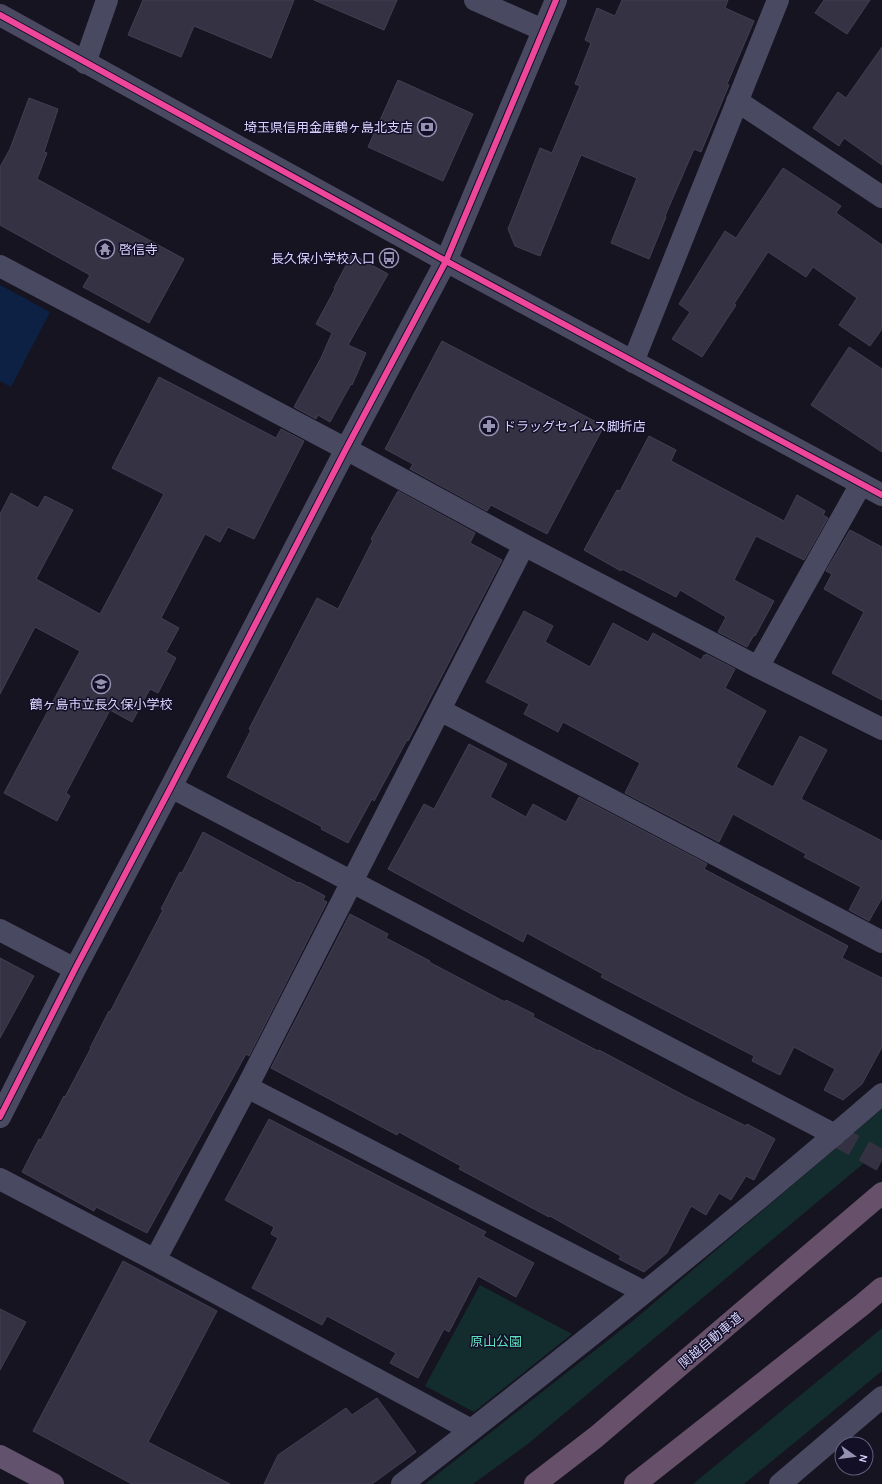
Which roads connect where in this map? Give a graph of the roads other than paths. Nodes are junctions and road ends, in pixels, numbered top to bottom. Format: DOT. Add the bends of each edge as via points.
graph roads {
  1 [pos="107,0"];
  2 [pos="475,0"];
  3 [pos="556,0"];
  4 [pos="778,0"];
  5 [pos="0,15"];
  6 [pos="543,30"];
  7 [pos="85,63"];
  8 [pos="737,101"];
  9 [pos="882,197"];
  10 [pos="446,261"];
  11 [pos="0,266"];
  12 [pos="634,362"];
  13 [pos="346,449"];
  14 [pos="861,484"];
  15 [pos="882,495"];
  16 [pos="524,544"];
  17 [pos="758,667"];
  18 [pos="440,710"];
  19 [pos="882,728"];
  20 [pos="171,787"];
  21 [pos="352,882"];
  22 [pos="0,930"];
  23 [pos="882,942"];
  24 [pos="75,969"];
  25 [pos="247,1087"];
  26 [pos="882,1094"];
  27 [pos="0,1117"];
  28 [pos="835,1135"];
  29 [pos="0,1179"];
  30 [pos="882,1193"];
  31 [pos="155,1260"];
  32 [pos="882,1288"];
  33 [pos="644,1292"];
  34 [pos="882,1397"];
  35 [pos="471,1430"];
  36 [pos="0,1456"];
  37 [pos="53,1484"];
  38 [pos="402,1484"];
  39 [pos="535,1484"];
  40 [pos="636,1484"];
  41 [pos="780,1484"];
  1 -- 7 [label="street"];
  2 -- 6 [label="street"];
  3 -- 6 [label="street"];
  4 -- 8 [label="street"];
  5 -- 7 [label="street"];
  6 -- 10 [label="street"];
  7 -- 10 [label="street"];
  8 -- 9 [label="street"];
  8 -- 12 [label="street"];
  10 -- 12 [label="street"];
  10 -- 13 [label="street"];
  11 -- 13 [label="street"];
  12 -- 14 [label="street"];
  13 -- 16 [label="street"];
  13 -- 20 [label="street"];
  14 -- 15 [label="street"];
  14 -- 17 [label="street"];
  16 -- 17 [label="street"];
  16 -- 18 [label="street"];
  17 -- 19 [label="street"];
  18 -- 21 [label="street"];
  18 -- 23 [label="street"];
  20 -- 21 [label="street"];
  20 -- 24 [label="street"];
  21 -- 25 [label="street"];
  21 -- 28 [label="street"];
  22 -- 24 [label="street"];
  24 -- 27 [label="street"];
  25 -- 31 [label="street"];
  25 -- 33 [label="street"];
  26 -- 28 [label="street"];
  28 -- 33 [label="street"];
  29 -- 31 [label="street"];
  30 -- 39 [label="highway, 関越自動車道" via="602,1432"];
  31 -- 35 [label="street"];
  32 -- 40 [label="highway"];
  33 -- 35 [label="street"];
  34 -- 41 [label="street"];
  35 -- 38 [label="street"];
  36 -- 37 [label="highway"];
}
